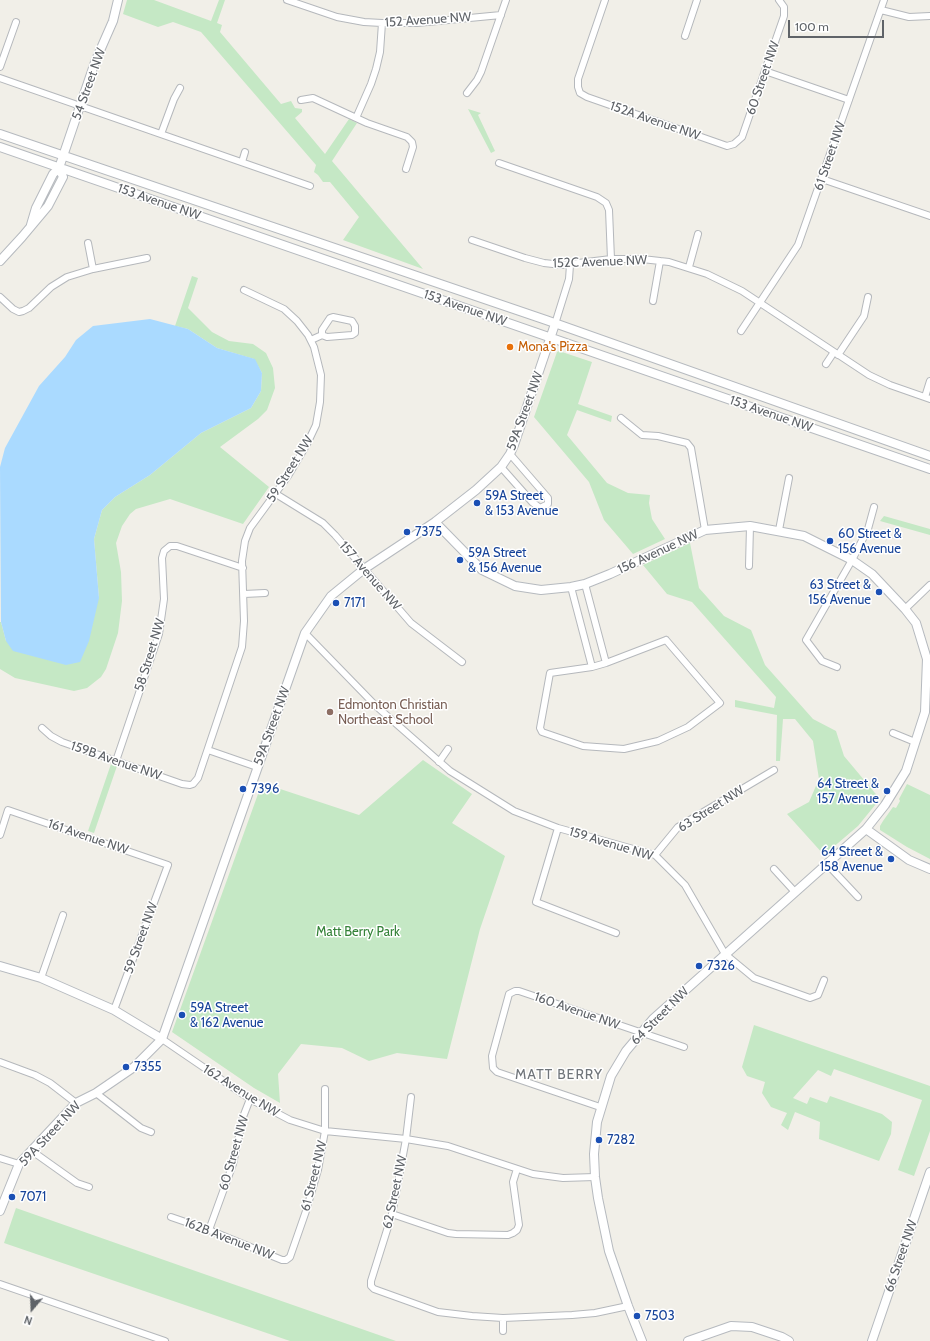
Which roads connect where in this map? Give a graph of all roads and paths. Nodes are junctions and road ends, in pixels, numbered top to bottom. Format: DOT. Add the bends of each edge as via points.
graph roads {
  1 [pos="118,0"];
  2 [pos="287,0"];
  3 [pos="506,0"];
  4 [pos="606,0"];
  5 [pos="697,0"];
  6 [pos="778,0"];
  7 [pos="884,0"];
  8 [pos="880,10"];
  9 [pos="501,15"];
  10 [pos="930,16"];
  11 [pos="16,22"];
  12 [pos="382,23"];
  13 [pos="685,36"];
  14 [pos="0,67"];
  15 [pos="765,71"];
  16 [pos="0,78"];
  17 [pos="180,88"];
  18 [pos="467,93"];
  19 [pos="301,100"];
  20 [pos="849,100"];
  21 [pos="80,105"];
  22 [pos="356,118"];
  23 [pos="0,134"];
  24 [pos="162,134"];
  25 [pos="734,144"];
  26 [pos="0,147"];
  27 [pos="246,152"];
  28 [pos="63,156"];
  29 [pos="242,162"];
  30 [pos="499,164"];
  31 [pos="59,168"];
  32 [pos="406,170"];
  33 [pos="822,179"];
  34 [pos="310,186"];
  35 [pos="930,216"];
  36 [pos="698,234"];
  37 [pos="472,240"];
  38 [pos="88,243"];
  39 [pos="147,258"];
  40 [pos="611,259"];
  41 [pos="0,261"];
  42 [pos="660,261"];
  43 [pos="570,264"];
  44 [pos="689,267"];
  45 [pos="93,269"];
  46 [pos="244,290"];
  47 [pos="0,297"];
  48 [pos="868,297"];
  49 [pos="653,301"];
  50 [pos="760,303"];
  51 [pos="555,324"];
  52 [pos="741,331"];
  53 [pos="322,335"];
  54 [pos="551,337"];
  55 [pos="311,340"];
  56 [pos="836,354"];
  57 [pos="826,364"];
  58 [pos="930,381"];
  59 [pos="927,398"];
  60 [pos="621,418"];
  61 [pos="510,454"];
  62 [pos="930,456"];
  63 [pos="501,466"];
  64 [pos="930,469"];
  65 [pos="790,478"];
  66 [pos="276,494"];
  67 [pos="874,507"];
  68 [pos="434,522"];
  69 [pos="750,526"];
  70 [pos="705,530"];
  71 [pos="779,530"];
  72 [pos="852,560"];
  73 [pos="749,566"];
  74 [pos="243,568"];
  75 [pos="364,569"];
  76 [pos="585,584"];
  77 [pos="930,585"];
  78 [pos="571,587"];
  79 [pos="244,594"];
  80 [pos="266,594"];
  81 [pos="905,609"];
  82 [pos="305,633"];
  83 [pos="462,662"];
  84 [pos="606,663"];
  85 [pos="592,667"];
  86 [pos="837,667"];
  87 [pos="927,713"];
  88 [pos="42,728"];
  89 [pos="893,734"];
  90 [pos="916,742"];
  91 [pos="448,749"];
  92 [pos="208,750"];
  93 [pos="116,761"];
  94 [pos="439,762"];
  95 [pos="257,767"];
  96 [pos="774,770"];
  97 [pos="193,784"];
  98 [pos="558,828"];
  99 [pos="866,829"];
  100 [pos="0,835"];
  101 [pos="655,855"];
  102 [pos="827,864"];
  103 [pos="168,865"];
  104 [pos="774,869"];
  105 [pos="930,869"];
  106 [pos="795,892"];
  107 [pos="858,897"];
  108 [pos="63,915"];
  109 [pos="616,933"];
  110 [pos="725,954"];
  111 [pos="0,966"];
  112 [pos="41,978"];
  113 [pos="824,980"];
  114 [pos="114,1010"];
  115 [pos="641,1032"];
  116 [pos="162,1039"];
  117 [pos="684,1047"];
  118 [pos="0,1062"];
  119 [pos="325,1089"];
  120 [pos="96,1093"];
  121 [pos="410,1097"];
  122 [pos="250,1099"];
  123 [pos="76,1104"];
  124 [pos="600,1108"];
  125 [pos="325,1130"];
  126 [pos="151,1132"];
  127 [pos="406,1139"];
  128 [pos="32,1150"];
  129 [pos="0,1158"];
  130 [pos="19,1164"];
  131 [pos="516,1169"];
  132 [pos="930,1172"];
  133 [pos="595,1177"];
  134 [pos="89,1187"];
  135 [pos="0,1211"];
  136 [pos="392,1214"];
  137 [pos="171,1217"];
  138 [pos="209,1230"];
  139 [pos="286,1260"];
  140 [pos="0,1284"];
  141 [pos="628,1306"];
  142 [pos="504,1318"];
  143 [pos="503,1331"];
  144 [pos="157,1340"];
  145 [pos="165,1341"];
  146 [pos="642,1341"];
  147 [pos="688,1341"];
  148 [pos="789,1341"];
  149 [pos="872,1341"];
  1 -- 21 [label="street, 54 Street NW" via="113,21"];
  2 -- 12 [label="street, 152 Avenue NW" via="337,17"];
  3 -- 9 [label="street"];
  4 -- 25 [label="street, 152A Avenue NW" via="578,79 579,90 587,97 722,145"];
  5 -- 13 [label="street"];
  6 -- 15 [label="street, 60 Street NW" via="784,7 782,20"];
  7 -- 8 [label="street, 61 Street NW"];
  8 -- 10 [label="street" via="909,17"];
  8 -- 20 [label="street, 61 Street NW"];
  9 -- 12 [label="street, 152 Avenue NW" via="417,23"];
  9 -- 18 [label="street" via="481,72"];
  11 -- 14 [label="street"];
  12 -- 22 [label="street" via="380,52 372,84"];
  15 -- 20 [label="street"];
  15 -- 25 [label="street, 60 Street NW" via="742,137"];
  16 -- 21 [label="street"];
  17 -- 24 [label="street"];
  19 -- 22 [label="street" via="313,98"];
  20 -- 33 [label="street, 61 Street NW"];
  21 -- 24 [label="street"];
  21 -- 28 [label="street, 54 Street NW"];
  22 -- 32 [label="street" via="410,139 413,150"];
  23 -- 28 [label="street, 153 Avenue NW"];
  24 -- 29 [label="street"];
  26 -- 31 [label="street, 153 Avenue NW"];
  27 -- 29 [label="street"];
  28 -- 31 [label="street, 54 Street NW"];
  28 -- 51 [label="street, 153 Avenue NW"];
  29 -- 34 [label="street"];
  30 -- 40 [label="street" via="606,202 609,210"];
  31 -- 41 [label="street, 54 Street NW" via="62,177 44,211"];
  31 -- 54 [label="street, 153 Avenue NW"];
  33 -- 35 [label="street"];
  33 -- 50 [label="street, 61 Street NW" via="798,246"];
  36 -- 44 [label="street"];
  37 -- 43 [label="street, 152C Avenue NW" via="535,261 555,265"];
  38 -- 45 [label="street"];
  39 -- 45 [label="street"];
  40 -- 42 [label="street, 152C Avenue NW"];
  40 -- 43 [label="street, 152C Avenue NW"];
  42 -- 44 [label="street, 152C Avenue NW"];
  42 -- 49 [label="street, 152C Avenue NW"];
  43 -- 51 [label="street, 59A Street NW" via="569,279"];
  44 -- 50 [label="street, 152C Avenue NW" via="725,281"];
  45 -- 47 [label="street" via="56,283 26,310 19,312"];
  46 -- 55 [label="street, 59 Street NW" via="284,309"];
  48 -- 56 [label="street" via="864,316"];
  50 -- 52 [label="street"];
  50 -- 56 [label="street, 152C Avenue NW"];
  51 -- 54 [label="street, 59A Street NW"];
  51 -- 62 [label="street, 153 Avenue NW"];
  53 -- 53 [label="street" via="352,335 355,326 352,321 333,317 322,330"];
  53 -- 55 [label="street"];
  54 -- 61 [label="street, 59A Street NW"];
  54 -- 64 [label="street, 153 Avenue NW"];
  55 -- 66 [label="street, 59 Street NW" via="321,375 318,418 294,469"];
  56 -- 57 [label="street"];
  56 -- 59 [label="street, 152C Avenue NW" via="879,380"];
  58 -- 59 [label="street"];
  60 -- 70 [label="street" via="642,434 687,443 691,448"];
  61 -- 63 [label="street, 59A Street NW"];
  61 -- 63 [label="street" via="548,498 548,504 540,508 532,502"];
  63 -- 68 [label="street, 59A Street NW" via="476,490"];
  65 -- 71 [label="street"];
  66 -- 74 [label="street, 59 Street NW" via="247,535 243,548"];
  66 -- 75 [label="street, 157 Avenue NW" via="323,523"];
  67 -- 72 [label="street" via="868,529"];
  68 -- 75 [label="street, 59A Street NW"];
  68 -- 78 [label="street, 156 Avenue NW" via="482,570 515,586 541,590"];
  69 -- 70 [label="street, 156 Avenue NW"];
  69 -- 71 [label="street, 156 Avenue NW"];
  69 -- 73 [label="street"];
  70 -- 76 [label="street, 156 Avenue NW"];
  71 -- 72 [label="street, 156 Avenue NW" via="804,536"];
  72 -- 81 [label="street, 156 Avenue NW" via="872,574"];
  72 -- 86 [label="street" via="806,640 822,661"];
  74 -- 79 [label="street, 59 Street NW"];
  74 -- 93 [label="street, 58 Street NW" via="177,546 164,551 164,599 159,634"];
  75 -- 82 [label="street, 59A Street NW" via="331,596"];
  75 -- 83 [label="street, 157 Avenue NW" via="412,623"];
  76 -- 78 [label="street, 156 Avenue NW"];
  76 -- 84 [label="street"];
  77 -- 81 [label="street"];
  78 -- 85 [label="street"];
  79 -- 80 [label="street"];
  79 -- 92 [label="street, 59 Street NW" via="242,647"];
  81 -- 87 [label="street, 64 Street NW" via="916,623 927,659"];
  82 -- 94 [label="street, 159 Avenue NW" via="376,706"];
  82 -- 95 [label="street, 59A Street NW"];
  84 -- 85 [label="street"];
  84 -- 85 [label="street" via="666,640 720,703 688,727 658,741 624,749 583,746 542,732 540,728 550,673"];
  87 -- 90 [label="street, 64 Street NW"];
  88 -- 93 [label="street, 159B Avenue NW" via="62,742"];
  89 -- 90 [label="street"];
  90 -- 99 [label="street, 64 Street NW" via="906,770 885,805"];
  91 -- 94 [label="street"];
  92 -- 95 [label="street"];
  92 -- 97 [label="street, 59 Street NW" via="198,778"];
  93 -- 97 [label="street, 159B Avenue NW" via="182,784"];
  94 -- 98 [label="street, 159 Avenue NW" via="514,811"];
  95 -- 116 [label="street, 59A Street NW"];
  96 -- 101 [label="street, 63 Street NW" via="678,827"];
  98 -- 101 [label="street, 159 Avenue NW"];
  98 -- 109 [label="street" via="536,902"];
  99 -- 102 [label="street, 64 Street NW"];
  99 -- 105 [label="street" via="909,860"];
  100 -- 103 [label="street, 161 Avenue NW" via="8,810"];
  101 -- 110 [label="street, 159 Avenue NW" via="685,885"];
  102 -- 106 [label="street, 64 Street NW"];
  102 -- 107 [label="street"];
  103 -- 114 [label="street, 59 Street NW"];
  104 -- 106 [label="street"];
  106 -- 110 [label="street, 64 Street NW"];
  108 -- 112 [label="street"];
  110 -- 113 [label="street, 159 Avenue NW" via="754,978 810,998 818,995"];
  110 -- 115 [label="street, 64 Street NW"];
  111 -- 112 [label="street, 162 Avenue NW"];
  112 -- 114 [label="street, 162 Avenue NW"];
  114 -- 116 [label="street, 162 Avenue NW"];
  115 -- 117 [label="street, 160 Avenue NW"];
  115 -- 124 [label="street, 64 Street NW" via="626,1051 612,1076"];
  115 -- 124 [label="street, 160 Avenue NW" via="519,991 509,994 492,1056 493,1068 497,1072"];
  116 -- 120 [label="street, 59A Street NW" via="134,1067"];
  116 -- 122 [label="street, 162 Avenue NW"];
  118 -- 123 [label="street" via="35,1074"];
  119 -- 125 [label="street, 61 Street NW"];
  120 -- 123 [label="street, 59A Street NW"];
  120 -- 126 [label="street" via="141,1128"];
  121 -- 127 [label="street, 62 Street NW"];
  122 -- 125 [label="street, 162 Avenue NW" via="290,1120"];
  122 -- 138 [label="street, 60 Street NW" via="243,1117 233,1164"];
  123 -- 128 [label="street, 59A Street NW"];
  124 -- 133 [label="street, 64 Street NW" via="595,1136"];
  125 -- 127 [label="street, 162 Avenue NW"];
  125 -- 139 [label="street, 61 Street NW" via="318,1170 306,1211 290,1257"];
  127 -- 131 [label="street, 162 Avenue NW" via="448,1146"];
  127 -- 136 [label="street, 62 Street NW"];
  128 -- 130 [label="street, 59A Street NW"];
  128 -- 134 [label="street" via="76,1183"];
  129 -- 130 [label="street"];
  130 -- 135 [label="street, 59A Street NW"];
  131 -- 133 [label="street, 162 Avenue NW" via="547,1176"];
  131 -- 136 [label="street" via="513,1182 519,1219 517,1230 513,1234 448,1233"];
  132 -- 149 [label="street, 66 Street NW"];
  133 -- 141 [label="street, 64 Street NW" via="609,1251"];
  136 -- 142 [label="street, 62 Street NW" via="371,1286 378,1291 438,1312"];
  137 -- 138 [label="street, 162B Avenue NW"];
  138 -- 139 [label="street, 162B Avenue NW"];
  140 -- 144 [label="street"];
  141 -- 142 [label="street" via="595,1313"];
  141 -- 146 [label="street, 64 Street NW"];
  142 -- 143 [label="street"];
  144 -- 145 [label="street"];
  147 -- 148 [label="street" via="731,1326 752,1327"];
}
